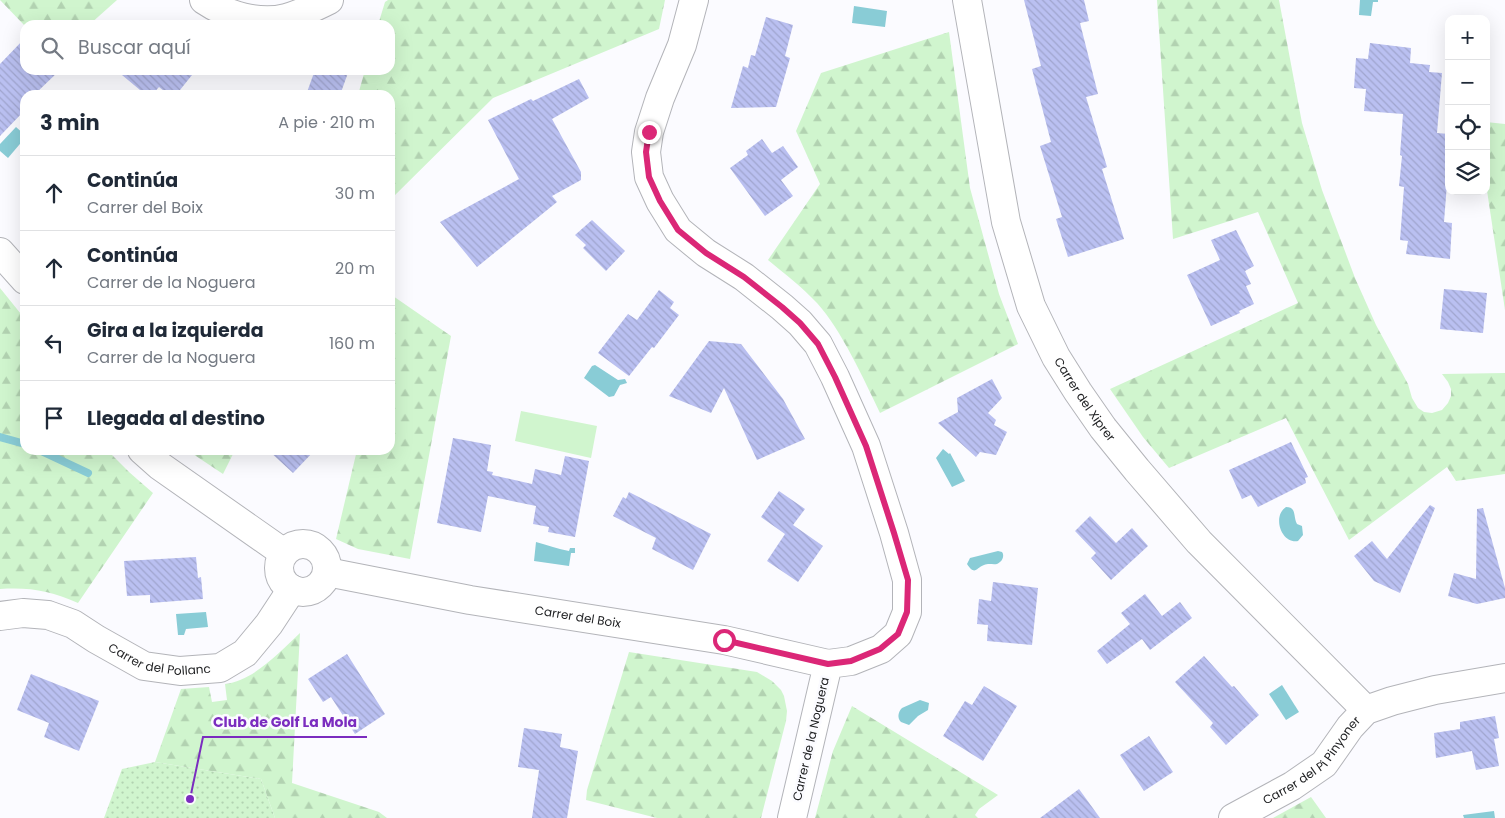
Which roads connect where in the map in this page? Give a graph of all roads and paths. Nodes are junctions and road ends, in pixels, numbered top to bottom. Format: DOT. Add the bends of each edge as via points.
graph roads {
  1 [pos="204,0"];
  2 [pos="328,0"];
  3 [pos="694,0"];
  4 [pos="967,0"];
  5 [pos="259,20"];
  6 [pos="271,20"];
  7 [pos="0,252"];
  8 [pos="20,274"];
  9 [pos="148,455"];
  10 [pos="284,553"];
  11 [pos="327,572"];
  12 [pos="292,589"];
  13 [pos="0,616"];
  14 [pos="828,664"];
  15 [pos="1505,678"];
  16 [pos="1366,710"];
  17 [pos="792,818"];
  18 [pos="1233,818"];
  1 -- 5 [label="street" via="237,16"];
  2 -- 6 [label="street" via="284,18"];
  3 -- 14 [label="street, Carrer de la Noguera" via="682,45 649,132 646,152 649,177 678,230 782,307 818,344 866,446 908,580 907,612 898,634 880,649 851,661"];
  4 -- 16 [label="street, Carrer del Xiprer" via="1006,222 1031,306 1056,358 1103,428 1199,542"];
  7 -- 8 [label="street"];
  9 -- 10 [label="street"];
  10 -- 11 [label="street" via="298,545 314,547 325,557"];
  10 -- 12 [label="street" via="279,569 281,577"];
  11 -- 12 [label="street" via="325,579 314,589 299,592"];
  11 -- 14 [label="street, Carrer del Boix" via="470,600 724,640"];
  12 -- 13 [label="street, Carrer del Pollanc" via="245,653 220,668 180,671 144,666 73,624 48,615 23,613"];
  14 -- 17 [label="street, Carrer de la Noguera"];
  15 -- 16 [label="street, Carrer del Pi Pinyoner" via="1435,690"];
  16 -- 18 [label="street, Carrer del Pi Pinyoner" via="1324,764 1292,786"];
}
